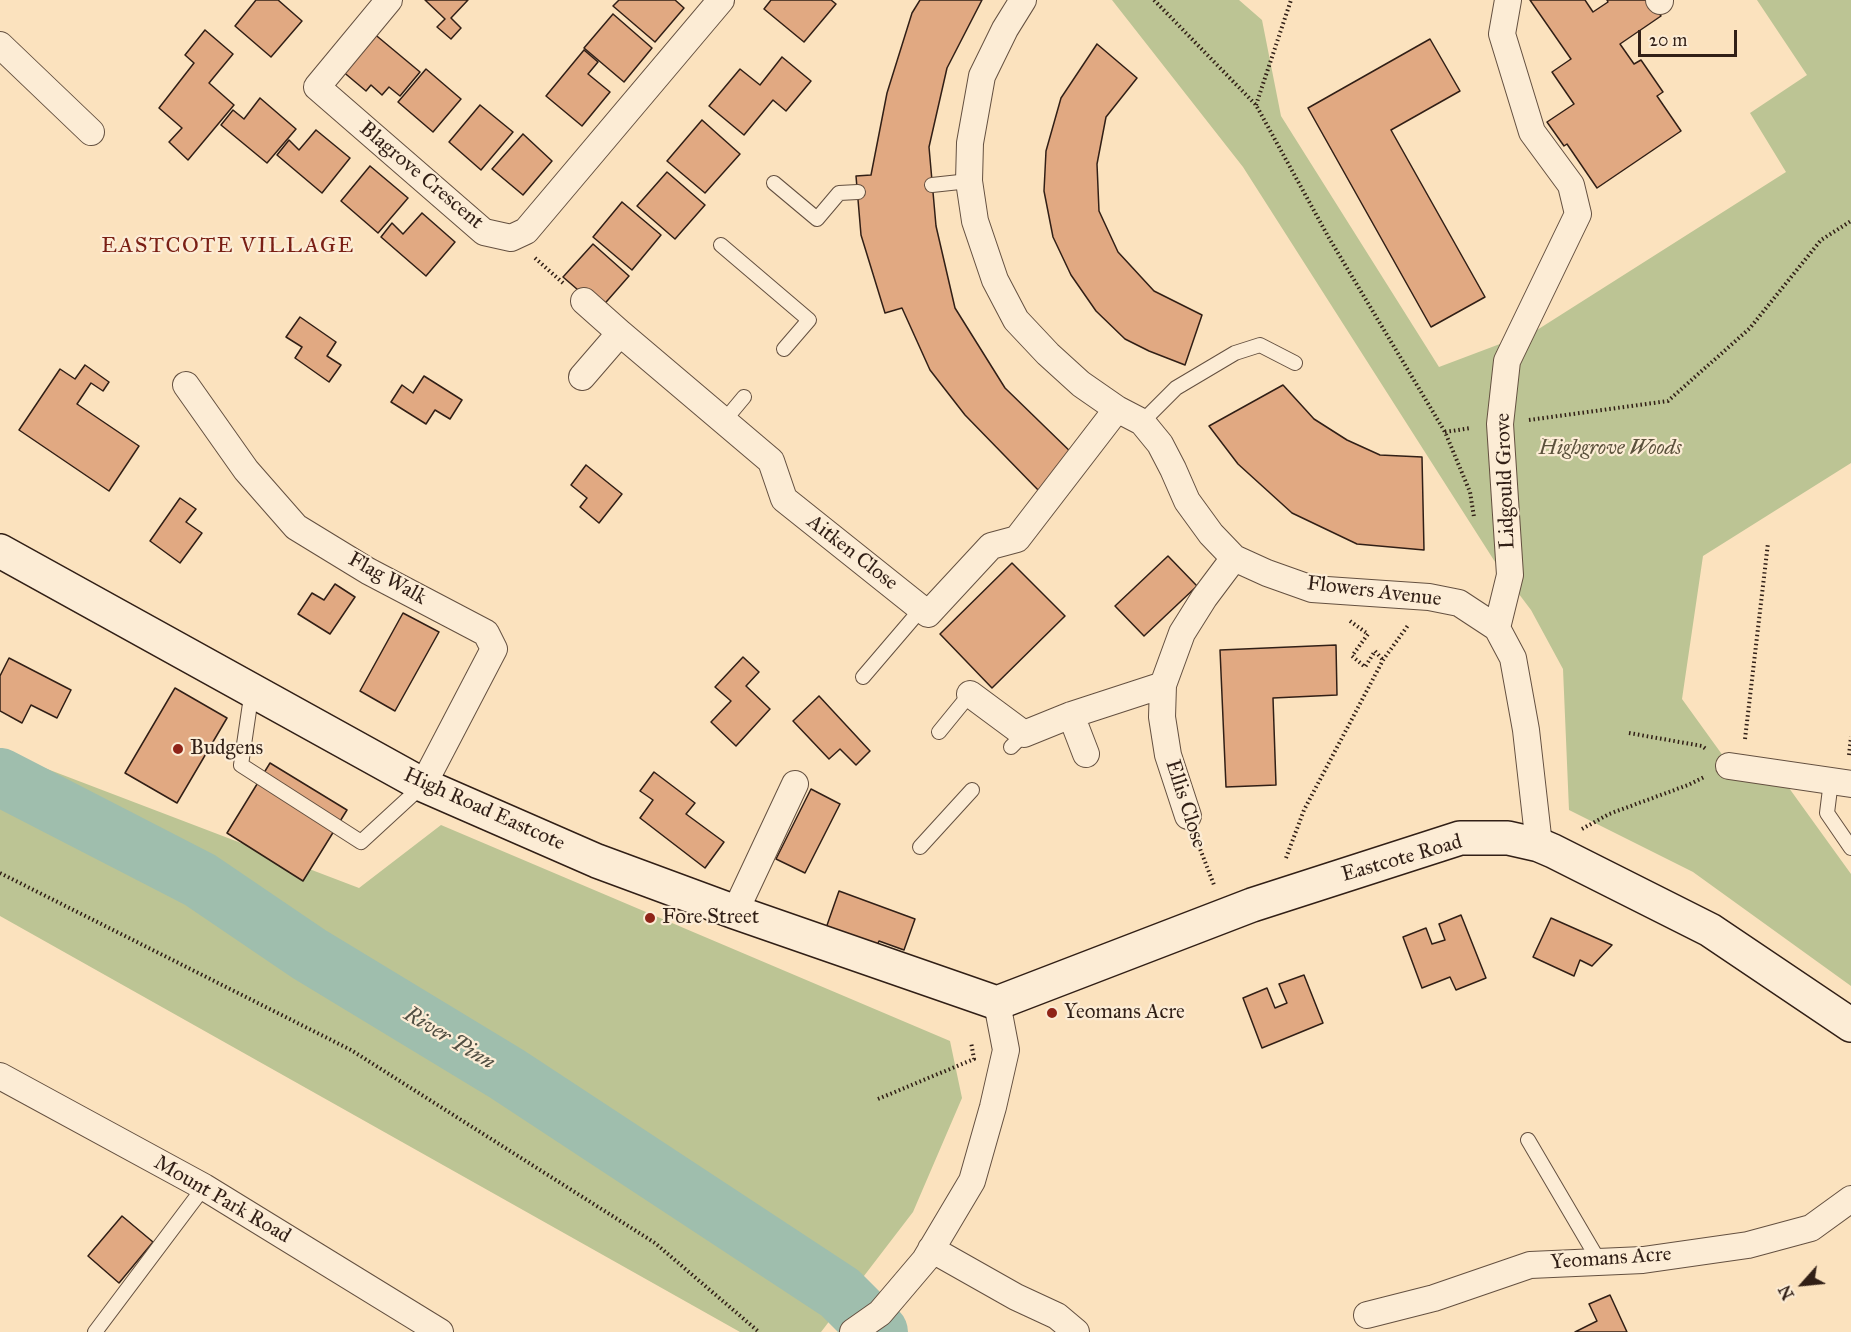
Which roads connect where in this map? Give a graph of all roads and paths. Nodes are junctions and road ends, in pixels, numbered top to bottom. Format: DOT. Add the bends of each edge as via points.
graph roads {
  1 [pos="389,0"];
  2 [pos="721,0"];
  3 [pos="1023,0"];
  4 [pos="1154,0"];
  5 [pos="1291,0"];
  6 [pos="1508,0"];
  7 [pos="0,45"];
  8 [pos="1256,105"];
  9 [pos="91,132"];
  10 [pos="969,181"];
  11 [pos="774,183"];
  12 [pos="932,185"];
  13 [pos="858,192"];
  14 [pos="1851,220"];
  15 [pos="511,238"];
  16 [pos="721,245"];
  17 [pos="584,301"];
  18 [pos="621,333"];
  19 [pos="784,349"];
  20 [pos="1295,363"];
  21 [pos="582,377"];
  22 [pos="186,385"];
  23 [pos="744,397"];
  24 [pos="1117,409"];
  25 [pos="724,421"];
  26 [pos="1142,422"];
  27 [pos="1500,424"];
  28 [pos="1475,525"];
  29 [pos="1768,543"];
  30 [pos="0,551"];
  31 [pos="1234,558"];
  32 [pos="1347,592"];
  33 [pos="1429,597"];
  34 [pos="922,608"];
  35 [pos="1497,628"];
  36 [pos="1383,660"];
  37 [pos="863,677"];
  38 [pos="1163,685"];
  39 [pos="252,690"];
  40 [pos="970,694"];
  41 [pos="1071,715"];
  42 [pos="939,732"];
  43 [pos="1629,733"];
  44 [pos="1086,754"];
  45 [pos="1735,767"];
  46 [pos="1841,783"];
  47 [pos="795,784"];
  48 [pos="423,785"];
  49 [pos="972,790"];
  50 [pos="1188,816"];
  51 [pos="920,847"];
  52 [pos="1543,847"];
  53 [pos="1851,848"];
  54 [pos="1285,860"];
  55 [pos="0,873"];
  56 [pos="1216,892"];
  57 [pos="735,912"];
  58 [pos="997,1003"];
  59 [pos="1851,1025"];
  60 [pos="971,1042"];
  61 [pos="0,1076"];
  62 [pos="878,1099"];
  63 [pos="1528,1140"];
  64 [pos="204,1187"];
  65 [pos="1851,1199"];
  66 [pos="931,1249"];
  67 [pos="1599,1261"];
  68 [pos="1367,1315"];
  69 [pos="869,1324"];
  70 [pos="96,1332"];
  71 [pos="440,1332"];
  72 [pos="759,1332"];
  73 [pos="1076,1332"];
  1 -- 15 [label="street, Blagrove Crescent" via="317,87 484,232"];
  2 -- 15 [label="street" via="525,231"];
  3 -- 10 [label="street, Flowers Avenue" via="982,76 970,142"];
  4 -- 8 [label="path"];
  5 -- 8 [label="path"];
  6 -- 27 [label="street, Lidgould Grove" via="1502,34 1532,132 1570,185 1578,214 1507,361"];
  7 -- 9 [label="street"];
  8 -- 28 [label="path" via="1329,238 1445,432 1470,492"];
  10 -- 12 [label="lane"];
  10 -- 24 [label="street, Flowers Avenue" via="978,231 995,280 1016,320 1048,354"];
  11 -- 13 [label="lane" via="817,219 839,193"];
  14 -- 27 [label="path" via="1821,240 1750,328 1668,401"];
  15 -- 17 [label="path"];
  16 -- 19 [label="lane" via="809,320"];
  17 -- 18 [label="street, Aitken Close"];
  18 -- 21 [label="street"];
  18 -- 25 [label="street, Aitken Close"];
  20 -- 26 [label="lane" via="1260,345 1235,353 1176,388"];
  22 -- 48 [label="street, Flag Walk" via="246,470 296,527 368,571 486,633 494,649"];
  23 -- 25 [label="lane"];
  24 -- 26 [label="street, Flowers Avenue"];
  24 -- 34 [label="street" via="1017,539 991,546 928,614"];
  25 -- 34 [label="street, Aitken Close" via="771,461 784,499"];
  26 -- 31 [label="street, Flowers Avenue" via="1160,444 1187,501"];
  27 -- 35 [label="street, Lidgould Grove" via="1510,574"];
  29 -- 45 [label="path"];
  30 -- 39 [label="main road, High Road Eastcote"];
  31 -- 32 [label="street, Flowers Avenue" via="1312,589"];
  31 -- 38 [label="street, Ellis Close" via="1182,633"];
  32 -- 33 [label="street, Flowers Avenue"];
  32 -- 36 [label="path" via="1350,623 1368,634 1352,656 1365,667 1375,651"];
  33 -- 35 [label="street, Flowers Avenue" via="1460,603"];
  33 -- 36 [label="path"];
  34 -- 37 [label="lane"];
  35 -- 52 [label="street" via="1513,658"];
  36 -- 54 [label="path" via="1304,810"];
  38 -- 41 [label="street"];
  38 -- 50 [label="street, Ellis Close" via="1162,717 1168,755"];
  39 -- 48 [label="main road, High Road Eastcote"];
  39 -- 48 [label="lane" via="241,765 361,842"];
  40 -- 41 [label="street" via="1017,740"];
  40 -- 42 [label="lane"];
  41 -- 44 [label="street"];
  43 -- 45 [label="path" via="1702,746"];
  45 -- 46 [label="street"];
  45 -- 52 [label="path" via="1609,814"];
  46 -- 53 [label="lane" via="1827,813"];
  47 -- 57 [label="street"];
  48 -- 57 [label="main road, High Road Eastcote" via="597,861"];
  49 -- 51 [label="lane"];
  50 -- 56 [label="path, Ellis Close"];
  52 -- 58 [label="main road, Eastcote Road" via="1508,838 1460,838 1242,908"];
  52 -- 59 [label="main road, Eastcote Road" via="1710,930"];
  55 -- 72 [label="path" via="351,1050 655,1243"];
  57 -- 58 [label="main road, High Road Eastcote"];
  58 -- 66 [label="street" via="1006,1050 993,1107 972,1181"];
  60 -- 62 [label="path" via="974,1059"];
  61 -- 64 [label="street, Mount Park Road"];
  63 -- 67 [label="lane"];
  64 -- 70 [label="lane"];
  64 -- 71 [label="street, Mount Park Road"];
  65 -- 67 [label="street, Yeomans Acre" via="1810,1228 1748,1245 1643,1260"];
  66 -- 69 [label="street"];
  66 -- 73 [label="street" via="1057,1316"];
  67 -- 68 [label="street, Yeomans Acre" via="1530,1265 1434,1298"];
}
